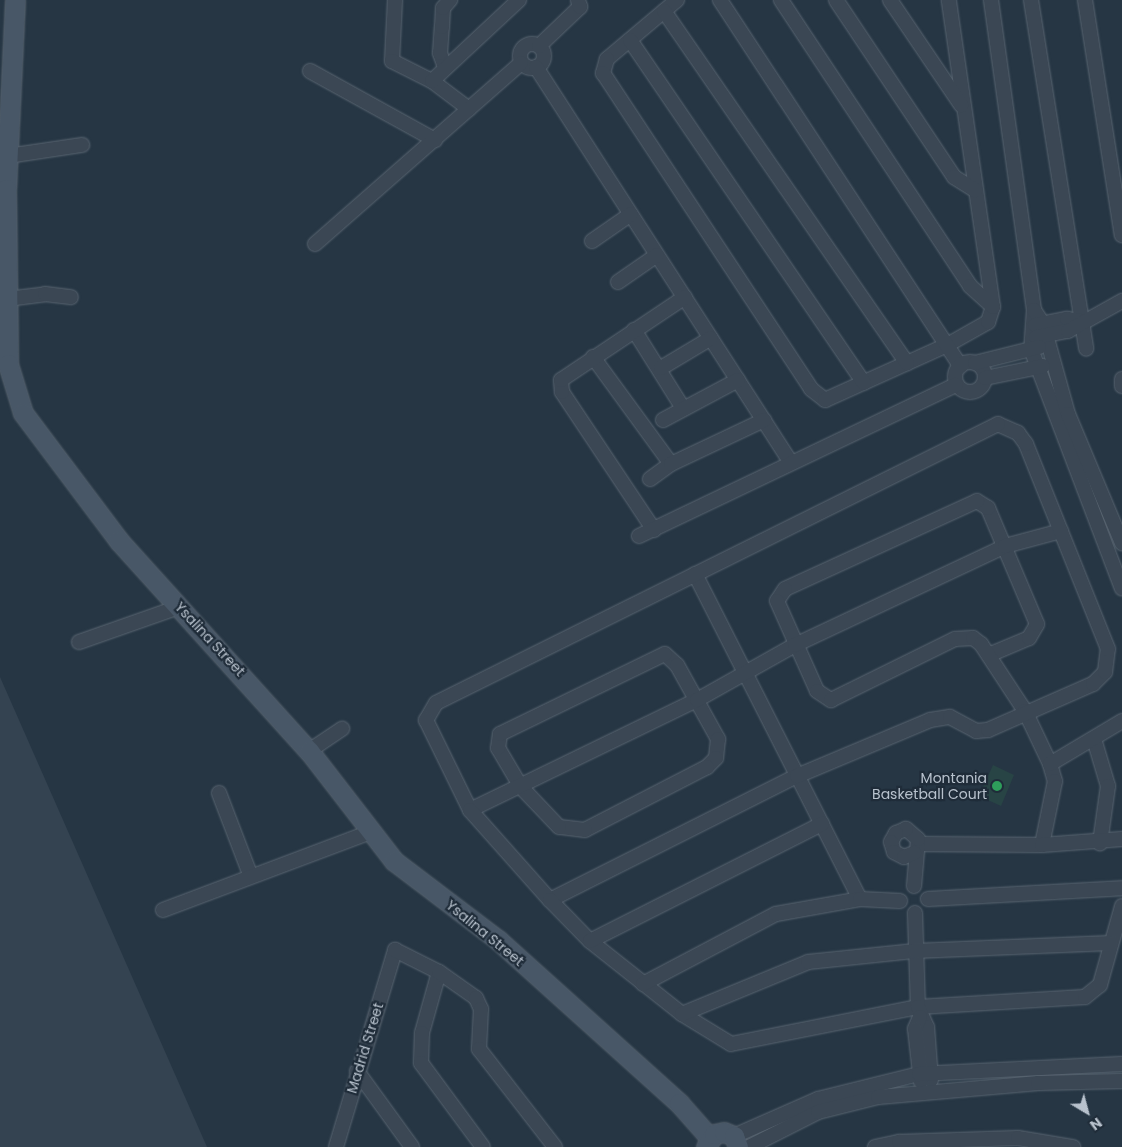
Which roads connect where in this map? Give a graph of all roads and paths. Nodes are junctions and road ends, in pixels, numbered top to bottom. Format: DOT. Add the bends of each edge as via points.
graph roads {
  1 [pos="15,0"];
  2 [pos="395,0"];
  3 [pos="450,0"];
  4 [pos="519,0"];
  5 [pos="578,0"];
  6 [pos="677,0"];
  7 [pos="720,0"];
  8 [pos="780,0"];
  9 [pos="836,0"];
  10 [pos="890,0"];
  11 [pos="949,0"];
  12 [pos="991,0"];
  13 [pos="1030,0"];
  14 [pos="1085,0"];
  15 [pos="664,11"];
  16 [pos="630,40"];
  17 [pos="539,46"];
  18 [pos="521,63"];
  19 [pos="445,67"];
  20 [pos="536,67"];
  21 [pos="310,71"];
  22 [pos="432,80"];
  23 [pos="469,109"];
  24 [pos="963,109"];
  25 [pos="5,117"];
  26 [pos="435,140"];
  27 [pos="82,145"];
  28 [pos="8,156"];
  29 [pos="3,189"];
  30 [pos="975,190"];
  31 [pos="631,214"];
  32 [pos="1122,236"];
  33 [pos="592,241"];
  34 [pos="315,244"];
  35 [pos="658,254"];
  36 [pos="618,282"];
  37 [pos="71,297"];
  38 [pos="685,297"];
  39 [pos="7,299"];
  40 [pos="1122,301"];
  41 [pos="993,307"];
  42 [pos="1081,321"];
  43 [pos="634,330"];
  44 [pos="1037,336"];
  45 [pos="712,338"];
  46 [pos="949,344"];
  47 [pos="1086,349"];
  48 [pos="593,357"];
  49 [pos="907,362"];
  50 [pos="975,363"];
  51 [pos="1050,363"];
  52 [pos="960,366"];
  53 [pos="661,368"];
  54 [pos="1036,368"];
  55 [pos="985,378"];
  56 [pos="1122,379"];
  57 [pos="738,380"];
  58 [pos="864,383"];
  59 [pos="956,385"];
  60 [pos="1122,386"];
  61 [pos="683,408"];
  62 [pos="663,420"];
  63 [pos="764,420"];
  64 [pos="791,462"];
  65 [pos="671,464"];
  66 [pos="650,479"];
  67 [pos="654,530"];
  68 [pos="1061,531"];
  69 [pos="640,536"];
  70 [pos="1122,543"];
  71 [pos="1006,546"];
  72 [pos="695,574"];
  73 [pos="1122,588"];
  74 [pos="179,607"];
  75 [pos="80,642"];
  76 [pos="795,644"];
  77 [pos="991,654"];
  78 [pos="745,671"];
  79 [pos="697,700"];
  80 [pos="1025,711"];
  81 [pos="1122,721"];
  82 [pos="342,729"];
  83 [pos="1094,739"];
  84 [pos="309,751"];
  85 [pos="1050,764"];
  86 [pos="798,776"];
  87 [pos="521,787"];
  88 [pos="219,793"];
  89 [pos="470,810"];
  90 [pos="822,824"];
  91 [pos="371,832"];
  92 [pos="1122,839"];
  93 [pos="1100,843"];
  94 [pos="1042,845"];
  95 [pos="250,874"];
  96 [pos="914,886"];
  97 [pos="1122,888"];
  98 [pos="928,899"];
  99 [pos="550,900"];
  100 [pos="860,900"];
  101 [pos="900,901"];
  102 [pos="1122,906"];
  103 [pos="163,910"];
  104 [pos="915,913"];
  105 [pos="590,941"];
  106 [pos="1111,943"];
  107 [pos="915,951"];
  108 [pos="439,972"];
  109 [pos="644,984"];
  110 [pos="919,1012"];
  111 [pos="682,1014"];
  112 [pos="1122,1064"];
  113 [pos="357,1071"];
  114 [pos="925,1073"];
  115 [pos="1122,1081"];
  116 [pos="927,1092"];
  117 [pos="708,1142"];
  118 [pos="740,1143"];
  119 [pos="1017,1143"];
  120 [pos="405,1144"];
  121 [pos="336,1147"];
  122 [pos="482,1147"];
  123 [pos="555,1147"];
  124 [pos="875,1147"];
  125 [pos="1073,1147"];
  1 -- 25 [label="street, Ysalina Street"];
  2 -- 22 [label="street" via="392,61"];
  3 -- 19 [label="street" via="443,8 440,53"];
  4 -- 19 [label="street"];
  5 -- 17 [label="street" via="580,7"];
  6 -- 15 [label="street"];
  7 -- 46 [label="street"];
  8 -- 41 [label="street" via="970,286"];
  9 -- 30 [label="street" via="954,178"];
  10 -- 24 [label="street"];
  11 -- 24 [label="street"];
  12 -- 44 [label="street"];
  13 -- 42 [label="street"];
  14 -- 32 [label="street"];
  15 -- 16 [label="street"];
  15 -- 49 [label="street"];
  16 -- 58 [label="street"];
  16 -- 58 [label="street" via="608,59 603,73 812,389 824,400"];
  17 -- 18 [label="street" via="524,47"];
  17 -- 20 [label="street" via="544,58"];
  18 -- 20 [label="street"];
  18 -- 23 [label="street"];
  19 -- 22 [label="street"];
  20 -- 31 [label="street"];
  21 -- 26 [label="street"];
  22 -- 23 [label="street"];
  23 -- 26 [label="street"];
  24 -- 30 [label="street"];
  25 -- 28 [label="street, Ysalina Street"];
  26 -- 34 [label="street"];
  27 -- 28 [label="street"];
  28 -- 29 [label="street, Ysalina Street"];
  29 -- 39 [label="street, Ysalina Street"];
  30 -- 41 [label="street"];
  31 -- 33 [label="street"];
  31 -- 35 [label="street"];
  35 -- 36 [label="street"];
  35 -- 38 [label="street"];
  37 -- 39 [label="street" via="45,294"];
  38 -- 43 [label="street"];
  38 -- 45 [label="street"];
  39 -- 74 [label="street, Ysalina Street" via="8,364 23,413 69,479"];
  40 -- 42 [label="street"];
  41 -- 46 [label="street" via="988,322"];
  42 -- 44 [label="street"];
  42 -- 47 [label="street"];
  43 -- 48 [label="street"];
  43 -- 53 [label="street"];
  44 -- 50 [label="street"];
  44 -- 51 [label="street"];
  44 -- 54 [label="street"];
  45 -- 53 [label="street"];
  45 -- 57 [label="street"];
  46 -- 49 [label="street"];
  46 -- 52 [label="street"];
  48 -- 65 [label="street"];
  48 -- 67 [label="street" via="565,375 562,392"];
  49 -- 58 [label="street"];
  50 -- 52 [label="street"];
  50 -- 55 [label="street"];
  51 -- 54 [label="street"];
  51 -- 70 [label="street"];
  52 -- 59 [label="street"];
  53 -- 61 [label="street"];
  54 -- 55 [label="street"];
  54 -- 73 [label="street"];
  55 -- 59 [label="street" via="974,392"];
  56 -- 60 [label="street"];
  57 -- 61 [label="street"];
  57 -- 63 [label="street"];
  59 -- 64 [label="street"];
  61 -- 62 [label="street"];
  63 -- 64 [label="street"];
  63 -- 65 [label="street"];
  64 -- 67 [label="street"];
  65 -- 66 [label="street"];
  67 -- 69 [label="street"];
  68 -- 71 [label="street"];
  68 -- 72 [label="street" via="1026,444 1018,433 998,424"];
  68 -- 80 [label="street" via="1109,658 1105,672 1093,684"];
  71 -- 76 [label="street"];
  71 -- 76 [label="street" via="983,503 966,503 785,589 779,595 778,607"];
  71 -- 77 [label="street" via="1037,624 1029,638"];
  72 -- 78 [label="street"];
  72 -- 89 [label="street" via="428,710 426,720 431,738"];
  74 -- 75 [label="street"];
  74 -- 84 [label="street, Ysalina Street"];
  76 -- 77 [label="street" via="817,691 831,700 955,639 973,638"];
  76 -- 78 [label="street"];
  77 -- 80 [label="street"];
  78 -- 79 [label="street"];
  78 -- 86 [label="street"];
  79 -- 87 [label="street"];
  79 -- 87 [label="street" via="718,739 716,758 707,768 585,830 559,828"];
  79 -- 87 [label="street" via="670,657 664,654 647,659 500,734 498,748"];
  80 -- 85 [label="street"];
  80 -- 86 [label="street" via="976,731 942,716"];
  81 -- 83 [label="street"];
  82 -- 84 [label="street"];
  83 -- 85 [label="street"];
  83 -- 93 [label="street" via="1108,786"];
  84 -- 91 [label="street, Ysalina Street"];
  85 -- 94 [label="street" via="1055,781"];
  86 -- 90 [label="street"];
  86 -- 99 [label="street"];
  87 -- 89 [label="street"];
  88 -- 95 [label="street"];
  89 -- 99 [label="street"];
  90 -- 100 [label="street"];
  90 -- 105 [label="street"];
  91 -- 95 [label="street"];
  91 -- 117 [label="street, Ysalina Street" via="404,871 498,940 679,1103"];
  92 -- 93 [label="street"];
  93 -- 94 [label="street"];
  94 -- 96 [label="street" via="916,849"];
  95 -- 103 [label="street"];
  96 -- 98 [label="street" via="923,889"];
  96 -- 101 [label="street" via="904,891"];
  97 -- 98 [label="street"];
  98 -- 104 [label="street" via="924,909"];
  99 -- 105 [label="street"];
  100 -- 101 [label="street"];
  100 -- 109 [label="street" via="776,914"];
  101 -- 104 [label="street" via="905,910"];
  102 -- 106 [label="street"];
  104 -- 107 [label="street"];
  105 -- 109 [label="street"];
  106 -- 107 [label="street"];
  106 -- 110 [label="street" via="1100,986 1085,997"];
  107 -- 110 [label="street"];
  107 -- 111 [label="street" via="808,962"];
  108 -- 113 [label="street, Madrid Street" via="395,950"];
  108 -- 122 [label="street" via="421,1039 421,1062"];
  108 -- 123 [label="street" via="476,998 481,1009 479,1049"];
  109 -- 111 [label="street"];
  110 -- 111 [label="street" via="743,1045 718,1039"];
  110 -- 114 [label="street" via="927,1027"];
  112 -- 114 [label="street"];
  113 -- 120 [label="street"];
  113 -- 121 [label="street, Madrid Street"];
  114 -- 116 [label="street"];
  114 -- 118 [label="street" via="818,1099"];
  115 -- 116 [label="street"];
  116 -- 118 [label="street" via="818,1112"];
  117 -- 118 [label="street" via="719,1132"];
  119 -- 124 [label="street" via="899,1142"];
  119 -- 125 [label="street"];
}
